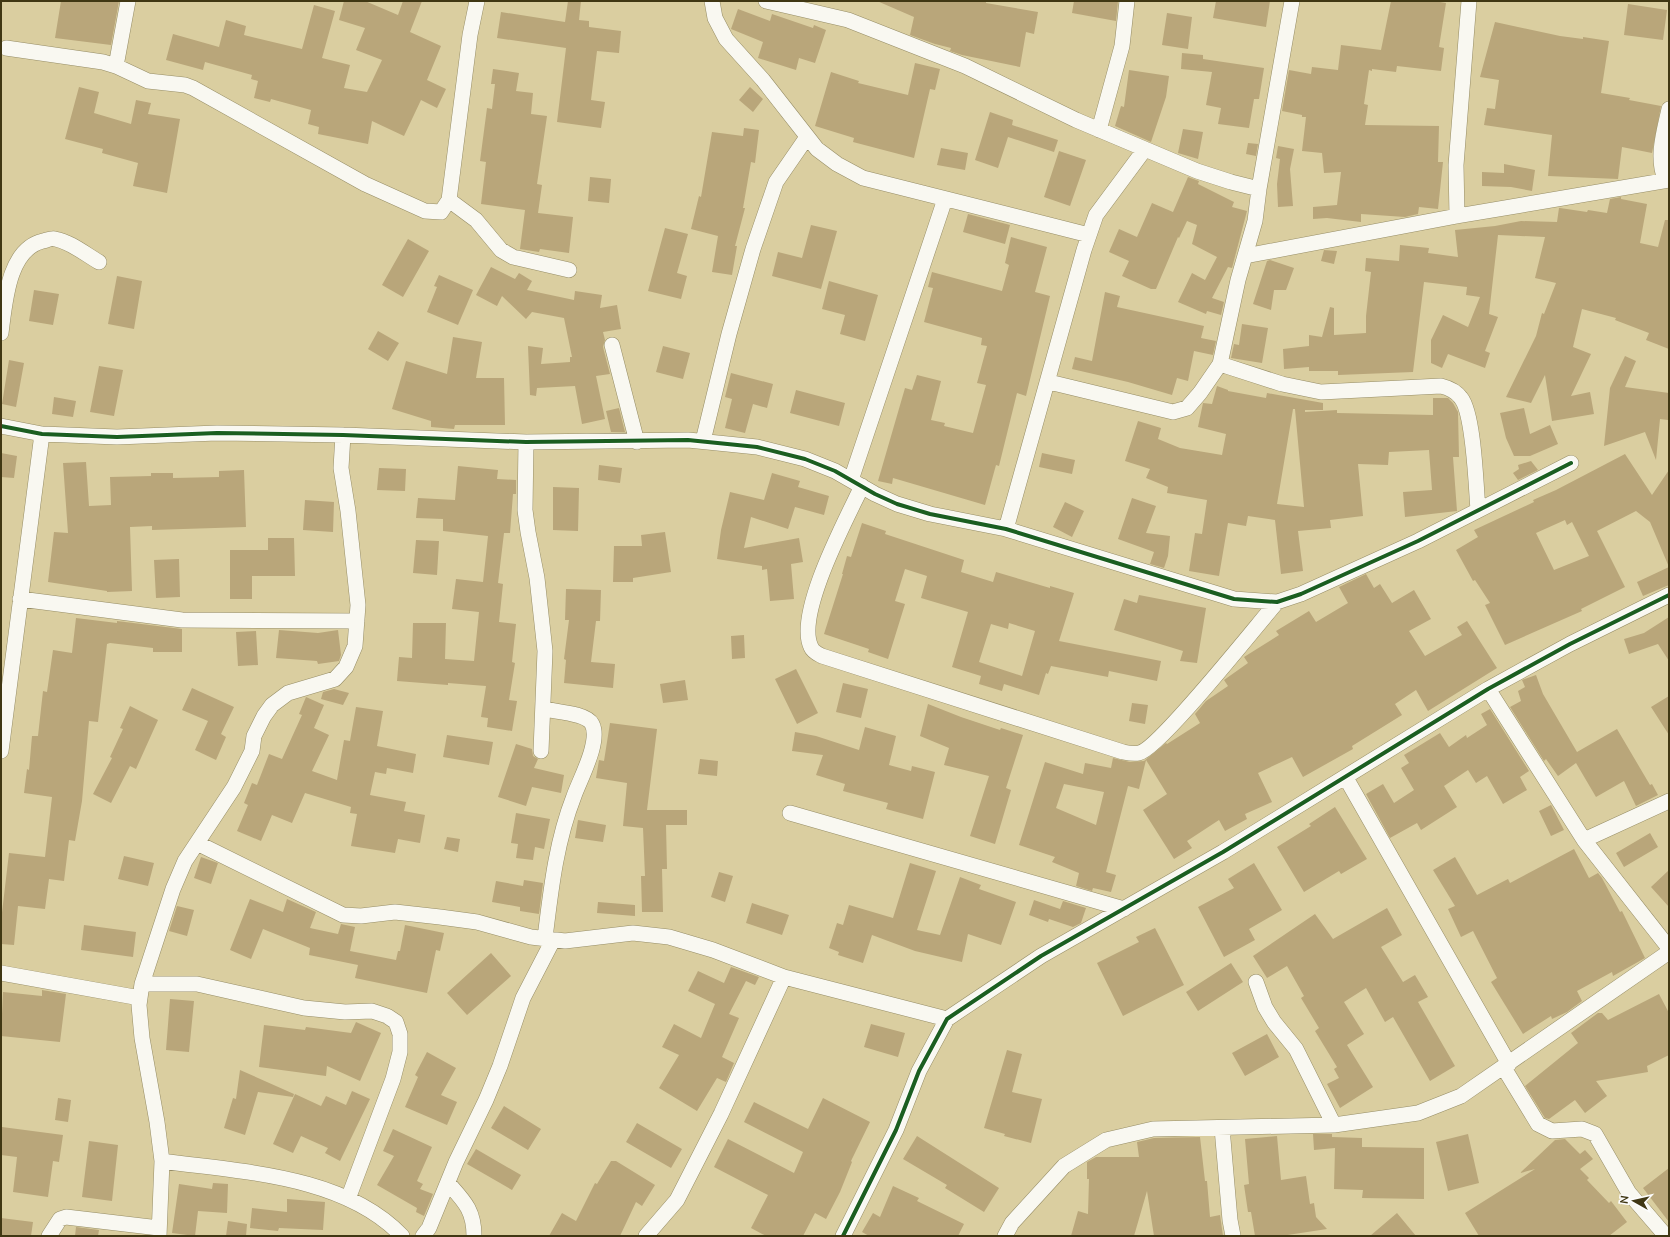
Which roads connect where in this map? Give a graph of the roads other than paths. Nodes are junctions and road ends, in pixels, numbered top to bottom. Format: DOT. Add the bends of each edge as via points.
graph roads {
  1 [pos="128,1"];
  2 [pos="477,1"];
  3 [pos="712,1"];
  4 [pos="766,1"];
  5 [pos="1127,1"];
  6 [pos="1292,1"];
  7 [pos="1469,1"];
  8 [pos="6,48"];
  9 [pos="116,66"];
  10 [pos="1669,110"];
  11 [pos="1099,130"];
  12 [pos="807,137"];
  13 [pos="1146,149"];
  14 [pos="1667,180"];
  15 [pos="1259,189"];
  16 [pos="945,199"];
  17 [pos="449,200"];
  18 [pos="1457,216"];
  19 [pos="1090,235"];
  20 [pos="1245,256"];
  21 [pos="99,262"];
  22 [pos="569,270"];
  23 [pos="1,333"];
  24 [pos="612,344"];
  25 [pos="1220,364"];
  26 [pos="1048,382"];
  27 [pos="1,426"];
  28 [pos="42,434"];
  29 [pos="344,435"];
  30 [pos="702,441"];
  31 [pos="526,442"];
  32 [pos="637,442"];
  33 [pos="1571,463"];
  34 [pos="857,483"];
  35 [pos="1478,510"];
  36 [pos="1006,529"];
  37 [pos="1669,595"];
  38 [pos="20,599"];
  39 [pos="1277,602"];
  40 [pos="357,621"];
  41 [pos="1488,690"];
  42 [pos="544,709"];
  43 [pos="1,751"];
  44 [pos="541,751"];
  45 [pos="1346,778"];
  46 [pos="1669,801"];
  47 [pos="790,813"];
  48 [pos="1584,840"];
  49 [pos="197,843"];
  50 [pos="1124,909"];
  51 [pos="549,939"];
  52 [pos="1669,948"];
  53 [pos="1669,952"];
  54 [pos="1,973"];
  55 [pos="784,977"];
  56 [pos="1256,982"];
  57 [pos="141,991"];
  58 [pos="947,1019"];
  59 [pos="1506,1066"];
  60 [pos="1334,1125"];
  61 [pos="1222,1128"];
  62 [pos="162,1161"];
  63 [pos="448,1183"];
  64 [pos="348,1199"];
  65 [pos="159,1232"];
  66 [pos="49,1236"];
  67 [pos="402,1236"];
  68 [pos="423,1236"];
  69 [pos="474,1236"];
  70 [pos="646,1236"];
  71 [pos="843,1236"];
  72 [pos="1005,1236"];
  73 [pos="1233,1236"];
  74 [pos="1666,1236"];
  1 -- 9 [label="street"];
  2 -- 17 [label="street" via="470,35"];
  3 -- 12 [label="street" via="715,18 726,39 763,80"];
  4 -- 11 [label="street" via="848,20 965,66"];
  5 -- 11 [label="street" via="1122,46"];
  6 -- 15 [label="street"];
  7 -- 18 [label="street" via="1456,165"];
  8 -- 9 [label="street"];
  9 -- 17 [label="street" via="148,82 193,88 365,184 425,211 441,212"];
  10 -- 14 [label="street" via="1662,140 1661,170"];
  11 -- 13 [label="street"];
  12 -- 16 [label="street" via="817,149 837,164 863,178"];
  12 -- 30 [label="street" via="776,182 753,249"];
  13 -- 15 [label="street" via="1197,171"];
  13 -- 19 [label="street" via="1096,215"];
  14 -- 18 [label="street"];
  15 -- 20 [label="street" via="1255,221"];
  16 -- 19 [label="street"];
  16 -- 34 [label="street"];
  17 -- 22 [label="street" via="476,220 501,250 513,257"];
  18 -- 20 [label="street"];
  19 -- 26 [label="street"];
  20 -- 25 [label="street"];
  21 -- 23 [label="street" via="70,244 54,238 33,243 18,260 7,288"];
  24 -- 32 [label="street"];
  25 -- 26 [label="street" via="1187,408 1173,412"];
  25 -- 35 [label="street" via="1282,384 1321,392 1441,386 1452,389 1462,399 1469,418"];
  26 -- 36 [label="street"];
  27 -- 28 [label="street"];
  28 -- 29 [label="street" via="117,437 217,433"];
  28 -- 38 [label="street"];
  29 -- 31 [label="street"];
  29 -- 40 [label="street" via="342,468 356,577"];
  30 -- 32 [label="street"];
  30 -- 34 [label="street" via="757,447 805,459"];
  31 -- 32 [label="street"];
  31 -- 42 [label="street" via="525,510 537,578 545,651"];
  33 -- 35 [label="street"];
  34 -- 36 [label="street" via="897,504 930,514"];
  34 -- 39 [label="street" via="826,562 812,608 808,631 810,645 814,651 829,659 1123,752 1139,753 1155,742"];
  35 -- 39 [label="street" via="1418,541 1301,594"];
  36 -- 39 [label="street" via="1234,599"];
  37 -- 41 [label="street" via="1570,644"];
  38 -- 40 [label="street" via="182,620"];
  38 -- 43 [label="street"];
  40 -- 49 [label="street" via="355,646 346,667 335,679 288,693 272,705 264,716 254,736 252,751 243,770"];
  41 -- 45 [label="street"];
  41 -- 48 [label="street"];
  42 -- 44 [label="street"];
  42 -- 51 [label="street" via="584,716 594,729 586,768 562,828 554,863"];
  45 -- 50 [label="street"];
  45 -- 59 [label="street"];
  46 -- 48 [label="street"];
  47 -- 50 [label="street"];
  48 -- 52 [label="street"];
  49 -- 51 [label="street" via="343,915 361,916 395,912 433,916 477,922 531,937"];
  49 -- 57 [label="street" via="185,861 173,889"];
  50 -- 58 [label="street" via="1041,956"];
  51 -- 55 [label="street" via="565,941 633,933 669,936"];
  51 -- 63 [label="street" via="523,998 500,1066"];
  53 -- 59 [label="street"];
  54 -- 57 [label="street"];
  55 -- 58 [label="street"];
  55 -- 70 [label="street" via="684,1188"];
  56 -- 60 [label="street" via="1265,1007 1296,1049"];
  57 -- 62 [label="street" via="139,1005 142,1038"];
  57 -- 64 [label="street" via="197,984 304,1008 372,1012 387,1016 396,1022 400,1034 400,1052"];
  58 -- 71 [label="street" via="919,1071 896,1130"];
  59 -- 60 [label="street" via="1461,1096 1418,1113"];
  59 -- 74 [label="street" via="1535,1119 1543,1128 1552,1131 1582,1129 1595,1134 1629,1194"];
  60 -- 61 [label="street"];
  61 -- 72 [label="street" via="1153,1130 1106,1140 1064,1166 1012,1223"];
  61 -- 73 [label="street"];
  62 -- 64 [label="street" via="287,1179"];
  62 -- 65 [label="street"];
  63 -- 68 [label="street" via="429,1228"];
  63 -- 69 [label="street" via="465,1202 474,1220"];
  64 -- 67 [label="street" via="389,1222"];
  65 -- 66 [label="street" via="66,1217 60,1219"];
}
